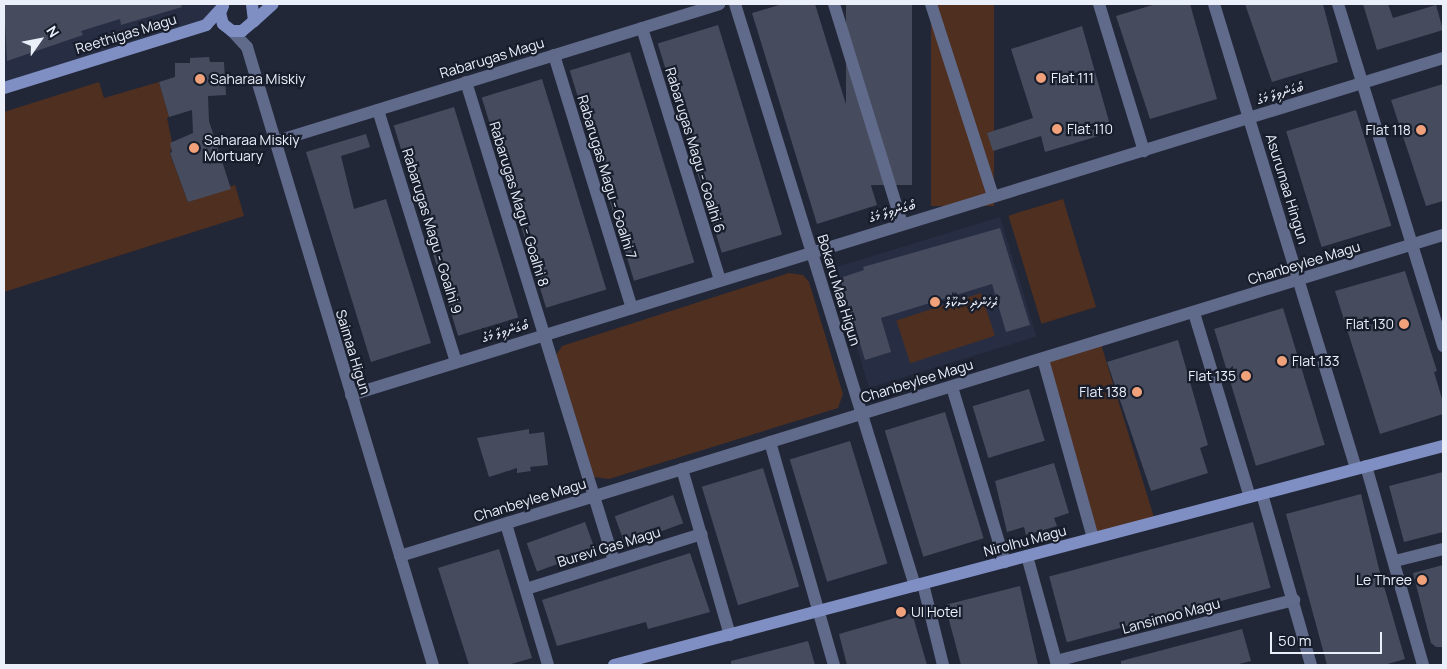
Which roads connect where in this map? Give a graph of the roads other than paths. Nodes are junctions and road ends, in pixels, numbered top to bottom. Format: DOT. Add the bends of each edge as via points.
graph roads {
  1 [pos="252,4"];
  2 [pos="263,4"];
  3 [pos="268,4"];
  4 [pos="273,4"];
  5 [pos="719,4"];
  6 [pos="735,4"];
  7 [pos="834,4"];
  8 [pos="931,4"];
  9 [pos="1098,4"];
  10 [pos="1214,4"];
  11 [pos="1338,4"];
  12 [pos="223,6"];
  13 [pos="253,23"];
  14 [pos="642,28"];
  15 [pos="232,31"];
  16 [pos="247,47"];
  17 [pos="554,55"];
  18 [pos="1443,58"];
  19 [pos="466,82"];
  20 [pos="1362,84"];
  21 [pos="4,88"];
  22 [pos="378,110"];
  23 [pos="1250,118"];
  24 [pos="274,142"];
  25 [pos="1144,151"];
  26 [pos="993,196"];
  27 [pos="902,224"];
  28 [pos="1443,235"];
  29 [pos="1412,245"];
  30 [pos="811,252"];
  31 [pos="720,280"];
  32 [pos="1300,281"];
  33 [pos="632,308"];
  34 [pos="1194,312"];
  35 [pos="544,335"];
  36 [pos="1443,346"];
  37 [pos="1043,359"];
  38 [pos="456,362"];
  39 [pos="952,387"];
  40 [pos="350,395"];
  41 [pos="861,414"];
  42 [pos="770,442"];
  43 [pos="1443,446"];
  44 [pos="1361,468"];
  45 [pos="682,469"];
  46 [pos="1256,495"];
  47 [pos="594,496"];
  48 [pos="506,524"];
  49 [pos="702,534"];
  50 [pos="1093,538"];
  51 [pos="1443,549"];
  52 [pos="400,556"];
  53 [pos="1027,556"];
  54 [pos="614,562"];
  55 [pos="1005,562"];
  56 [pos="1395,562"];
  57 [pos="919,584"];
  58 [pos="526,589"];
  59 [pos="1294,600"];
  60 [pos="818,611"];
  61 [pos="730,634"];
  62 [pos="1057,663"];
  63 [pos="433,665"];
  64 [pos="548,665"];
  65 [pos="614,665"];
  66 [pos="834,665"];
  67 [pos="943,665"];
  68 [pos="1311,665"];
  69 [pos="1423,665"];
  1 -- 13 [label="street"];
  2 -- 3 [label="street"];
  4 -- 13 [label="street"];
  5 -- 14 [label="street, Rabarugas Magu"];
  6 -- 30 [label="street, Bokaru Maa Higun"];
  7 -- 27 [label="street"];
  8 -- 26 [label="street"];
  9 -- 25 [label="street"];
  10 -- 23 [label="street, Asurumaa Hingun"];
  11 -- 20 [label="street"];
  12 -- 15 [label="street" via="221,19"];
  12 -- 21 [label="street, Reethigas Magu" via="206,25"];
  13 -- 15 [label="street" via="242,31"];
  13 -- 16 [label="street, Saimaa Higun"];
  14 -- 17 [label="street, Rabarugas Magu"];
  14 -- 31 [label="street, Rabarugas Magu - Goalhi 6"];
  15 -- 16 [label="street, Saimaa Higun"];
  16 -- 24 [label="street, Saimaa Higun"];
  17 -- 19 [label="street, Rabarugas Magu"];
  17 -- 33 [label="street, Rabarugas Magu - Goalhi 7"];
  18 -- 20 [label="street, ބޯގަންވިލާ މަގު"];
  19 -- 22 [label="street, Rabarugas Magu"];
  19 -- 35 [label="street, Rabarugas Magu - Goalhi 8"];
  20 -- 23 [label="street, ބޯގަންވިލާ މަގު"];
  20 -- 29 [label="street"];
  22 -- 24 [label="street, Rabarugas Magu"];
  22 -- 38 [label="street, Rabarugas Magu - Goalhi 9"];
  23 -- 25 [label="street, ބޯގަންވިލާ މަގު"];
  23 -- 32 [label="street, Asurumaa Hingun"];
  24 -- 40 [label="street, Saimaa Higun"];
  25 -- 26 [label="street, ބޯގަންވިލާ މަގު"];
  26 -- 27 [label="street, ބޯގަންވިލާ މަގު"];
  27 -- 30 [label="street, ބޯގަންވިލާ މަގު"];
  28 -- 29 [label="street, Chanbeylee Magu"];
  29 -- 32 [label="street, Chanbeylee Magu"];
  29 -- 36 [label="street"];
  30 -- 31 [label="street, ބޯގަންވިލާ މަގު"];
  30 -- 41 [label="street, Bokaru Maa Higun"];
  31 -- 33 [label="street, ބޯގަންވިލާ މަގު"];
  32 -- 34 [label="street, Chanbeylee Magu"];
  32 -- 44 [label="street, Asurumaa Hingun"];
  33 -- 35 [label="street, ބޯގަންވިލާ މަގު"];
  34 -- 37 [label="street, Chanbeylee Magu"];
  34 -- 46 [label="street"];
  35 -- 38 [label="street, ބޯގަންވިލާ މަގު"];
  35 -- 47 [label="street, Rabarugas Magu - Goalhi 8"];
  37 -- 39 [label="street, Chanbeylee Magu"];
  37 -- 50 [label="street"];
  38 -- 40 [label="street, ބޯގަންވިލާ މަގު"];
  39 -- 41 [label="street, Chanbeylee Magu"];
  39 -- 55 [label="street"];
  40 -- 52 [label="street, Saimaa Higun"];
  41 -- 42 [label="street, Chanbeylee Magu"];
  41 -- 57 [label="street, Bokaru Maa Higun"];
  42 -- 45 [label="street, Chanbeylee Magu"];
  42 -- 60 [label="street"];
  43 -- 44 [label="street, Nirolhu Magu"];
  44 -- 46 [label="street, Nirolhu Magu"];
  44 -- 56 [label="street, Asurumaa Hingun"];
  45 -- 47 [label="street, Chanbeylee Magu"];
  45 -- 49 [label="street"];
  46 -- 50 [label="street, Nirolhu Magu"];
  46 -- 59 [label="street"];
  47 -- 48 [label="street, Chanbeylee Magu"];
  47 -- 54 [label="street, Rabarugas Magu - Goalhi 8"];
  48 -- 52 [label="street, Chanbeylee Magu"];
  48 -- 58 [label="street"];
  49 -- 54 [label="street, Burevi Gas Magu"];
  49 -- 61 [label="street"];
  50 -- 53 [label="street, Nirolhu Magu"];
  51 -- 56 [label="street"];
  52 -- 63 [label="street, Saimaa Higun"];
  53 -- 55 [label="street, Nirolhu Magu"];
  53 -- 62 [label="street"];
  54 -- 58 [label="street, Burevi Gas Magu"];
  55 -- 57 [label="street, Nirolhu Magu"];
  56 -- 69 [label="street, Asurumaa Hingun"];
  57 -- 60 [label="street, Nirolhu Magu"];
  57 -- 67 [label="street, Bokaru Maa Higun"];
  58 -- 64 [label="street"];
  59 -- 62 [label="street, Lansimoo Magu"];
  59 -- 68 [label="street"];
  60 -- 61 [label="street, Nirolhu Magu"];
  60 -- 66 [label="street"];
  61 -- 65 [label="street, Nirolhu Magu"];
}
